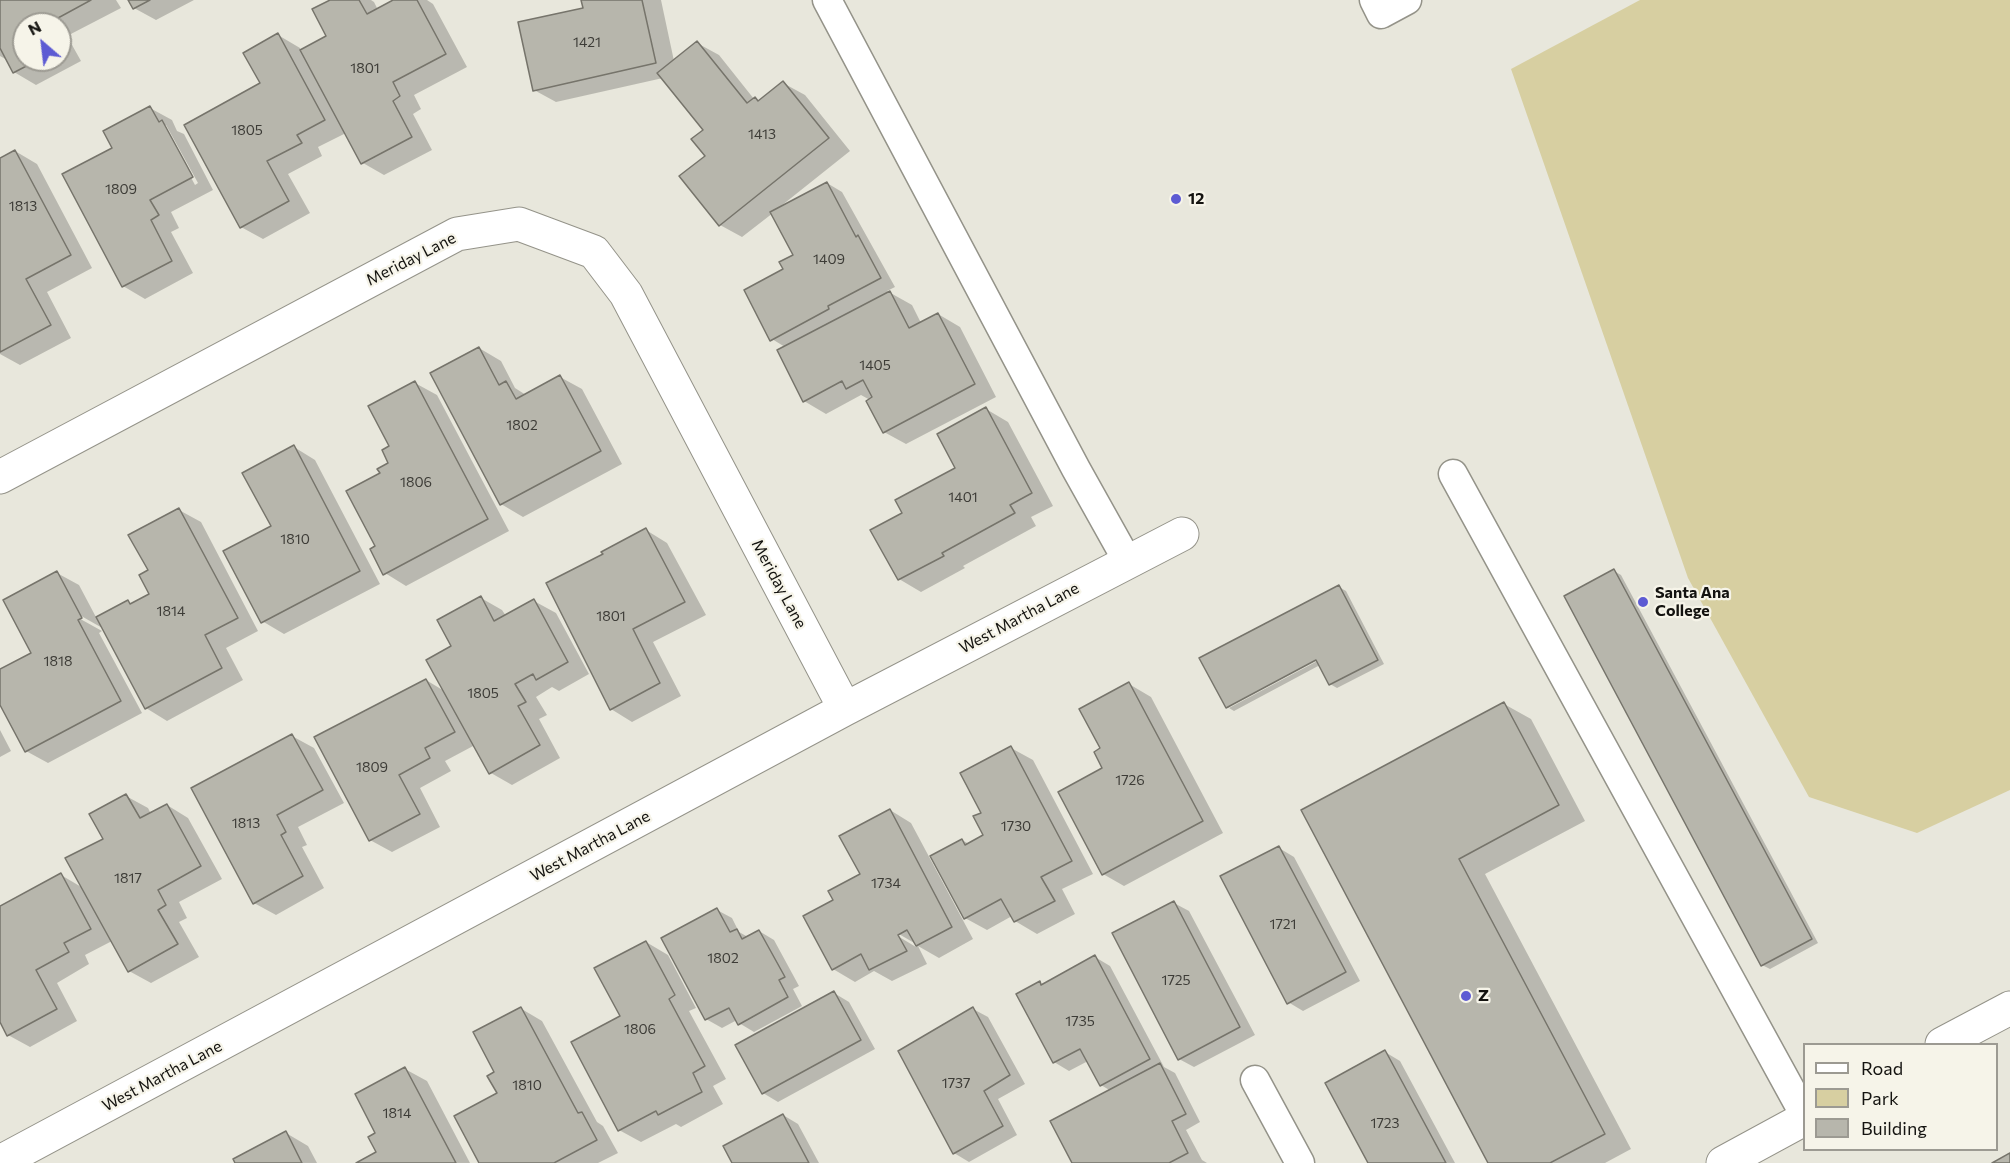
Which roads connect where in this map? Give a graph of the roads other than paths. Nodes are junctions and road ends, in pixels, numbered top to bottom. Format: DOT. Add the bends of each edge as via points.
graph roads {
  1 [pos="827,0"];
  2 [pos="1407,0"];
  3 [pos="1377,7"];
  4 [pos="1454,474"];
  5 [pos="0,477"];
  6 [pos="1182,534"];
  7 [pos="1128,562"];
  8 [pos="845,709"];
  9 [pos="2010,1008"];
  10 [pos="1944,1043"];
  11 [pos="1255,1080"];
  12 [pos="1803,1112"];
  13 [pos="1803,1120"];
  14 [pos="0,1162"];
  15 [pos="1300,1163"];
  16 [pos="1723,1163"];
  1 -- 7 [label="lane"];
  2 -- 3 [label="lane"];
  4 -- 12 [label="lane"];
  5 -- 8 [label="street, Meriday Lane" via="457,234 519,224 594,252 626,294"];
  6 -- 7 [label="street, West Martha Lane"];
  7 -- 8 [label="street, West Martha Lane"];
  8 -- 14 [label="street, West Martha Lane"];
  9 -- 10 [label="street"];
  11 -- 15 [label="lane"];
  13 -- 16 [label="street"];
}
